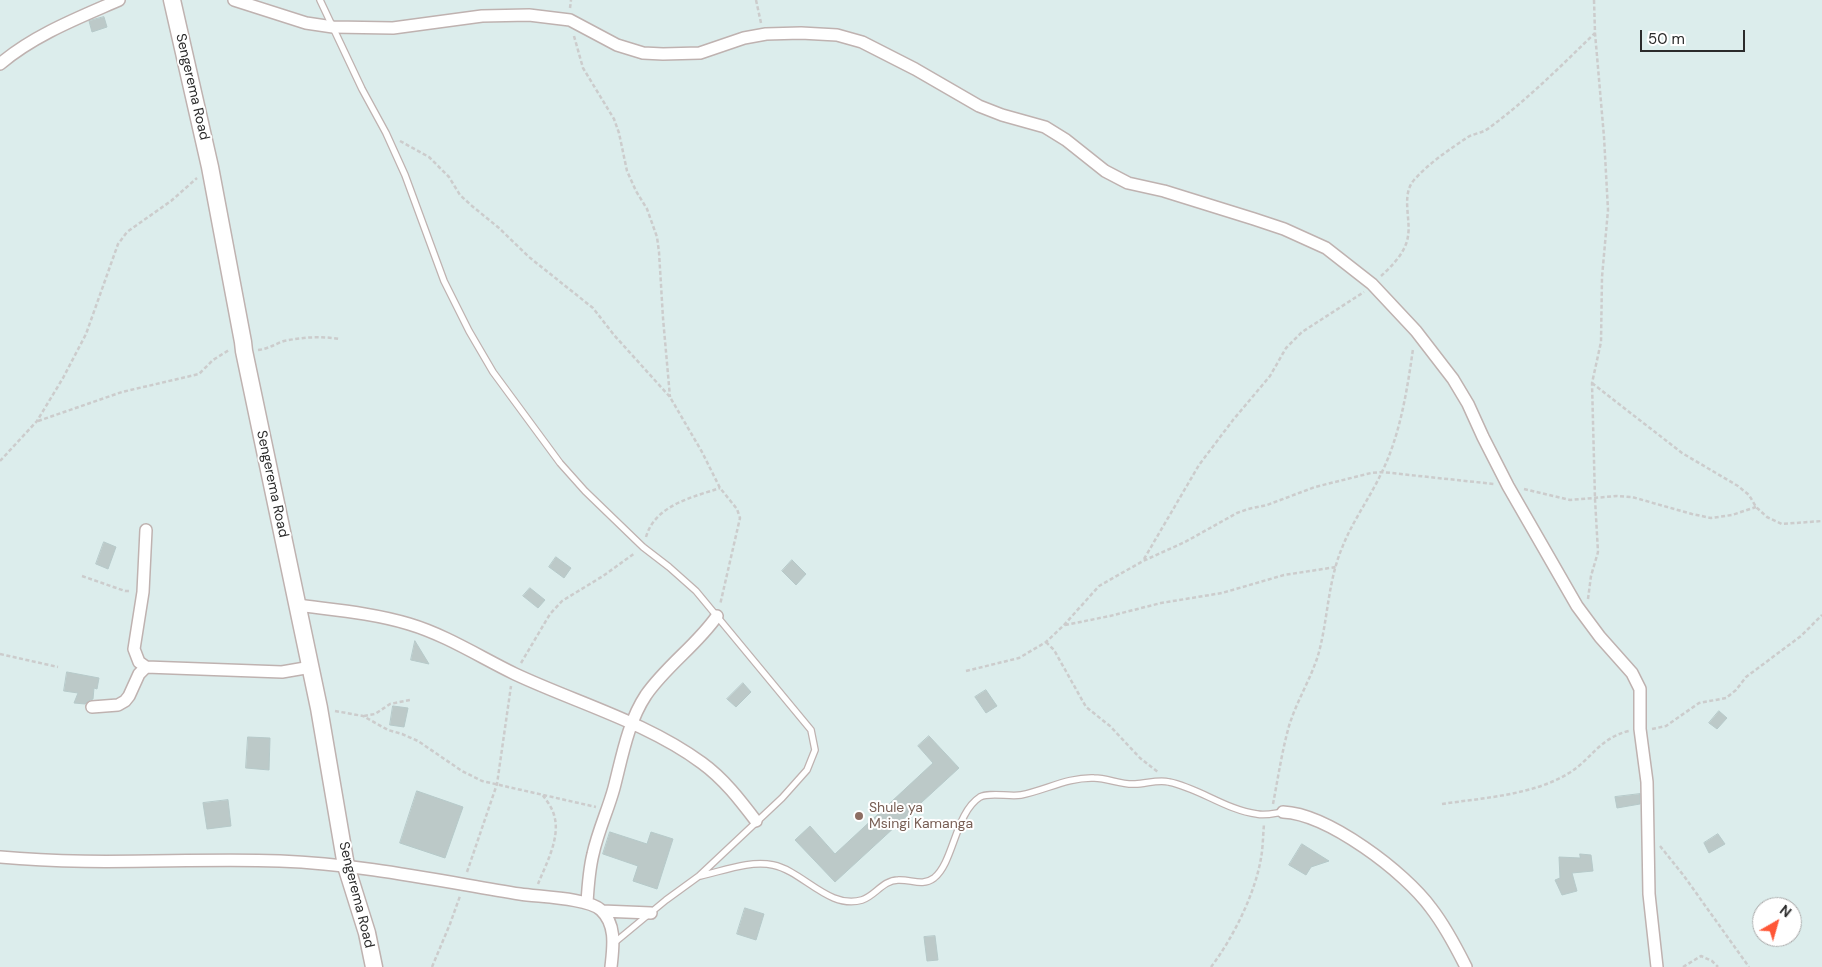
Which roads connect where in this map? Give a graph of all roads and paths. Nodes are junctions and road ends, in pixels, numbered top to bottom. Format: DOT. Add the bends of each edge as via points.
graph roads {
  1 [pos="119,0"];
  2 [pos="172,0"];
  3 [pos="234,0"];
  4 [pos="320,0"];
  5 [pos="756,0"];
  6 [pos="1594,0"];
  7 [pos="570,20"];
  8 [pos="333,27"];
  9 [pos="766,34"];
  10 [pos="1594,34"];
  11 [pos="0,64"];
  12 [pos="386,133"];
  13 [pos="210,167"];
  14 [pos="1372,284"];
  15 [pos="1416,331"];
  16 [pos="340,339"];
  17 [pos="244,347"];
  18 [pos="1592,384"];
  19 [pos="670,397"];
  20 [pos="37,422"];
  21 [pos="0,461"];
  22 [pos="1382,472"];
  23 [pos="1508,486"];
  24 [pos="720,488"];
  25 [pos="1594,499"];
  26 [pos="1756,507"];
  27 [pos="1822,522"];
  28 [pos="146,530"];
  29 [pos="643,547"];
  30 [pos="1143,561"];
  31 [pos="1336,567"];
  32 [pos="82,576"];
  33 [pos="143,592"];
  34 [pos="297,605"];
  35 [pos="1822,615"];
  36 [pos="717,616"];
  37 [pos="1586,618"];
  38 [pos="1064,625"];
  39 [pos="1046,642"];
  40 [pos="0,654"];
  41 [pos="58,667"];
  42 [pos="146,667"];
  43 [pos="310,667"];
  44 [pos="966,671"];
  45 [pos="516,674"];
  46 [pos="410,700"];
  47 [pos="92,707"];
  48 [pos="319,708"];
  49 [pos="363,716"];
  50 [pos="632,723"];
  51 [pos="1640,729"];
  52 [pos="1168,782"];
  53 [pos="497,784"];
  54 [pos="542,794"];
  55 [pos="1442,804"];
  56 [pos="608,809"];
  57 [pos="1283,812"];
  58 [pos="1268,814"];
  59 [pos="756,821"];
  60 [pos="1648,831"];
  61 [pos="0,857"];
  62 [pos="346,866"];
  63 [pos="699,876"];
  64 [pos="463,885"];
  65 [pos="533,896"];
  66 [pos="587,903"];
  67 [pos="602,911"];
  68 [pos="651,913"];
  69 [pos="614,943"];
  70 [pos="374,967"];
  71 [pos="432,967"];
  72 [pos="611,967"];
  73 [pos="1211,967"];
  74 [pos="1466,967"];
  75 [pos="1657,967"];
  76 [pos="1683,967"];
  77 [pos="1718,967"];
  78 [pos="1749,967"];
  1 -- 11 [label="street" via="66,23 16,50"];
  2 -- 13 [label="main road, Sengerema Road"];
  3 -- 8 [label="street" via="306,23"];
  4 -- 8 [label="lane"];
  5 -- 9 [label="path"];
  6 -- 10 [label="path"];
  7 -- 8 [label="street" via="529,15 482,16 393,28"];
  7 -- 9 [label="street" via="617,45 643,53 700,53"];
  7 -- 19 [label="path" via="583,68 614,119 627,170 647,209 657,238"];
  8 -- 12 [label="lane"];
  9 -- 14 [label="street" via="801,33 862,42 979,106 1002,116 1045,127 1104,171 1128,183 1297,234 1326,248"];
  10 -- 14 [label="path" via="1507,114 1444,154 1412,182 1404,249 1391,268"];
  10 -- 18 [label="path" via="1604,128 1608,210 1601,342"];
  12 -- 19 [label="path" via="429,157 449,177 460,195 529,257 593,308"];
  12 -- 29 [label="lane" via="444,281 494,372 560,463"];
  13 -- 17 [label="main road, Sengerema Road"];
  13 -- 20 [label="path" via="171,201 127,232 118,244 86,334"];
  14 -- 15 [label="street"];
  14 -- 30 [label="path" via="1302,332 1286,348 1270,376 1199,465"];
  15 -- 22 [label="path" via="1399,424"];
  15 -- 23 [label="street" via="1468,404"];
  16 -- 17 [label="path" via="316,337 283,342 268,349"];
  17 -- 20 [label="path" via="220,355 199,374 122,392"];
  17 -- 34 [label="main road, Sengerema Road"];
  18 -- 25 [label="path"];
  18 -- 26 [label="path" via="1682,453 1738,486"];
  19 -- 24 [label="path"];
  20 -- 21 [label="path"];
  22 -- 23 [label="path"];
  22 -- 30 [label="path" via="1315,487 1248,509"];
  22 -- 31 [label="path" via="1348,533"];
  23 -- 25 [label="path" via="1570,500"];
  23 -- 37 [label="street"];
  24 -- 29 [label="path" via="662,512 648,531"];
  24 -- 36 [label="path" via="740,518"];
  25 -- 26 [label="path" via="1632,497 1712,518"];
  25 -- 37 [label="path" via="1598,552 1591,576"];
  26 -- 27 [label="path" via="1782,524"];
  28 -- 33 [label="street"];
  29 -- 36 [label="lane" via="696,591"];
  29 -- 45 [label="path" via="562,601 550,614"];
  30 -- 38 [label="path" via="1099,586"];
  31 -- 38 [label="path" via="1284,575 1222,593"];
  31 -- 58 [label="path" via="1319,653 1288,727"];
  32 -- 33 [label="path" via="125,591"];
  33 -- 42 [label="street" via="134,649 139,662"];
  34 -- 43 [label="main road, Sengerema Road"];
  34 -- 45 [label="street" via="360,613 411,625 447,639"];
  35 -- 51 [label="path" via="1801,636 1746,677 1726,698 1699,703 1666,726"];
  36 -- 50 [label="street" via="693,646 658,678"];
  36 -- 59 [label="lane" via="811,730 816,750 807,770"];
  37 -- 51 [label="street" via="1636,680 1640,689"];
  38 -- 39 [label="path"];
  39 -- 44 [label="path" via="1020,658"];
  39 -- 52 [label="path" via="1054,650 1086,707"];
  40 -- 41 [label="path"];
  42 -- 43 [label="street" via="282,672"];
  42 -- 47 [label="street" via="138,674 125,701"];
  43 -- 48 [label="main road, Sengerema Road"];
  45 -- 50 [label="street"];
  45 -- 53 [label="path" via="511,685"];
  46 -- 49 [label="path" via="390,704 375,714"];
  48 -- 49 [label="path"];
  48 -- 62 [label="main road, Sengerema Road"];
  49 -- 53 [label="path" via="418,741 471,776"];
  50 -- 56 [label="street"];
  50 -- 59 [label="street" via="703,764 739,798"];
  51 -- 55 [label="path" via="1602,743 1570,772 1545,785"];
  51 -- 60 [label="street" via="1647,782"];
  52 -- 58 [label="lane" via="1241,810"];
  52 -- 63 [label="lane" via="1134,785 1096,778 1076,779 1018,796 980,797 967,811 942,868 934,877 924,883 887,882 863,900 847,902 829,896 789,870 773,864 755,863"];
  53 -- 54 [label="path"];
  53 -- 64 [label="path"];
  54 -- 56 [label="path"];
  54 -- 65 [label="path" via="554,814 554,836"];
  56 -- 66 [label="street" via="593,853"];
  57 -- 58 [label="lane"];
  57 -- 74 [label="street" via="1294,812 1329,827 1357,842 1400,874 1431,907"];
  58 -- 73 [label="path" via="1261,859 1248,900 1226,948"];
  59 -- 63 [label="lane"];
  60 -- 75 [label="street" via="1649,894"];
  60 -- 78 [label="path"];
  61 -- 62 [label="street" via="101,862 237,860"];
  62 -- 64 [label="street"];
  62 -- 70 [label="main road, Sengerema Road"];
  63 -- 68 [label="lane"];
  64 -- 65 [label="street"];
  64 -- 71 [label="path"];
  65 -- 66 [label="street"];
  66 -- 67 [label="street"];
  67 -- 68 [label="street"];
  67 -- 69 [label="street" via="611,926"];
  68 -- 69 [label="lane"];
  69 -- 72 [label="street"];
  76 -- 77 [label="path" via="1701,956"];
}
